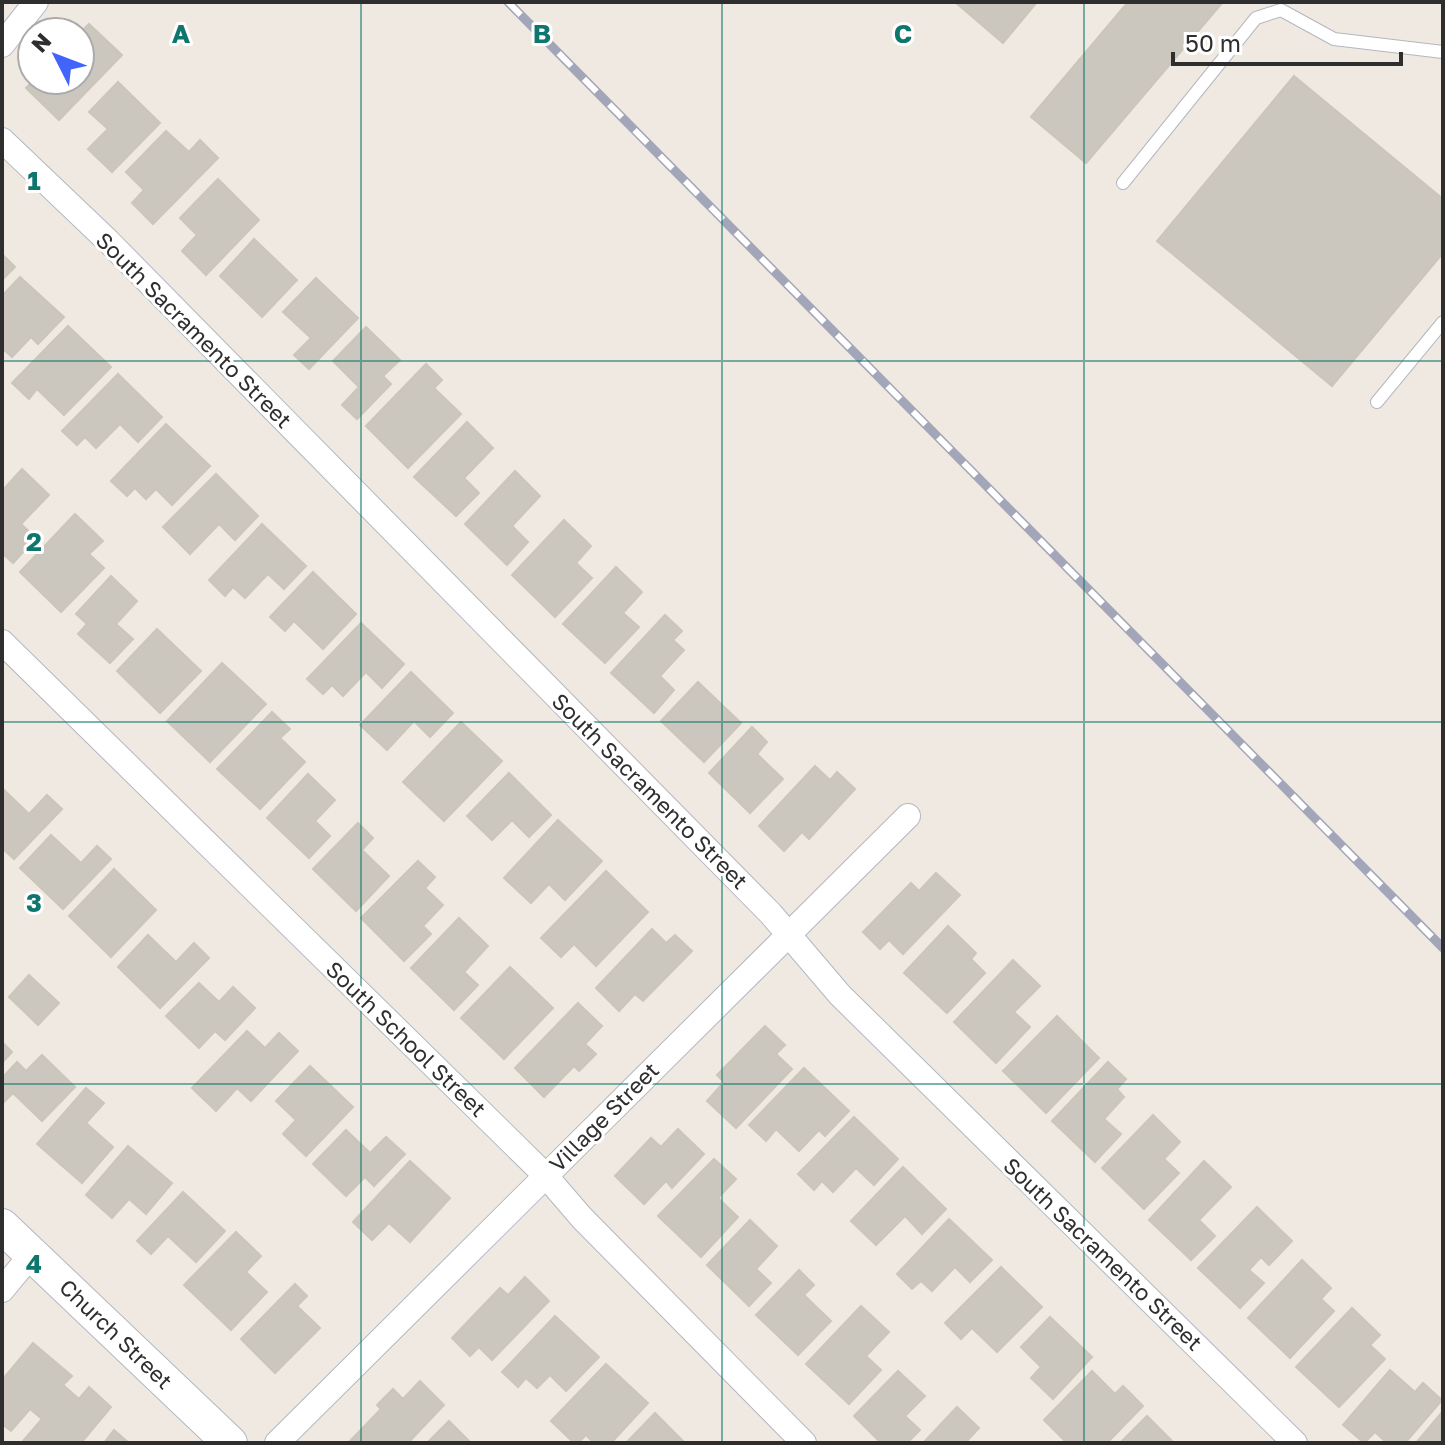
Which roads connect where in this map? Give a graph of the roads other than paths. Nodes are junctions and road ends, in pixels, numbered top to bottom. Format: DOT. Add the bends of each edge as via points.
graph roads {
  1 [pos="36,2"];
  2 [pos="2,45"];
  3 [pos="1443,52"];
  4 [pos="2,140"];
  5 [pos="1123,183"];
  6 [pos="1443,322"];
  7 [pos="1377,402"];
  8 [pos="2,642"];
  9 [pos="908,816"];
  10 [pos="788,934"];
  11 [pos="545,1175"];
  12 [pos="2,1226"];
  13 [pos="32,1254"];
  14 [pos="2,1290"];
  15 [pos="230,1443"];
  16 [pos="277,1443"];
  17 [pos="804,1443"];
  18 [pos="1295,1443"];
  1 -- 2 [label="street"];
  3 -- 5 [label="lane" via="1334,39 1281,10 1256,18"];
  4 -- 10 [label="street, South Sacramento Street"];
  6 -- 7 [label="lane"];
  8 -- 11 [label="street, South School Street"];
  9 -- 10 [label="street, Village Street"];
  10 -- 11 [label="street, Village Street"];
  10 -- 18 [label="street, South Sacramento Street" via="840,995"];
  11 -- 16 [label="street, Village Street"];
  11 -- 17 [label="street, South School Street"];
  12 -- 13 [label="street, Church Street"];
  13 -- 14 [label="street"];
  13 -- 15 [label="street, Church Street"];
}
